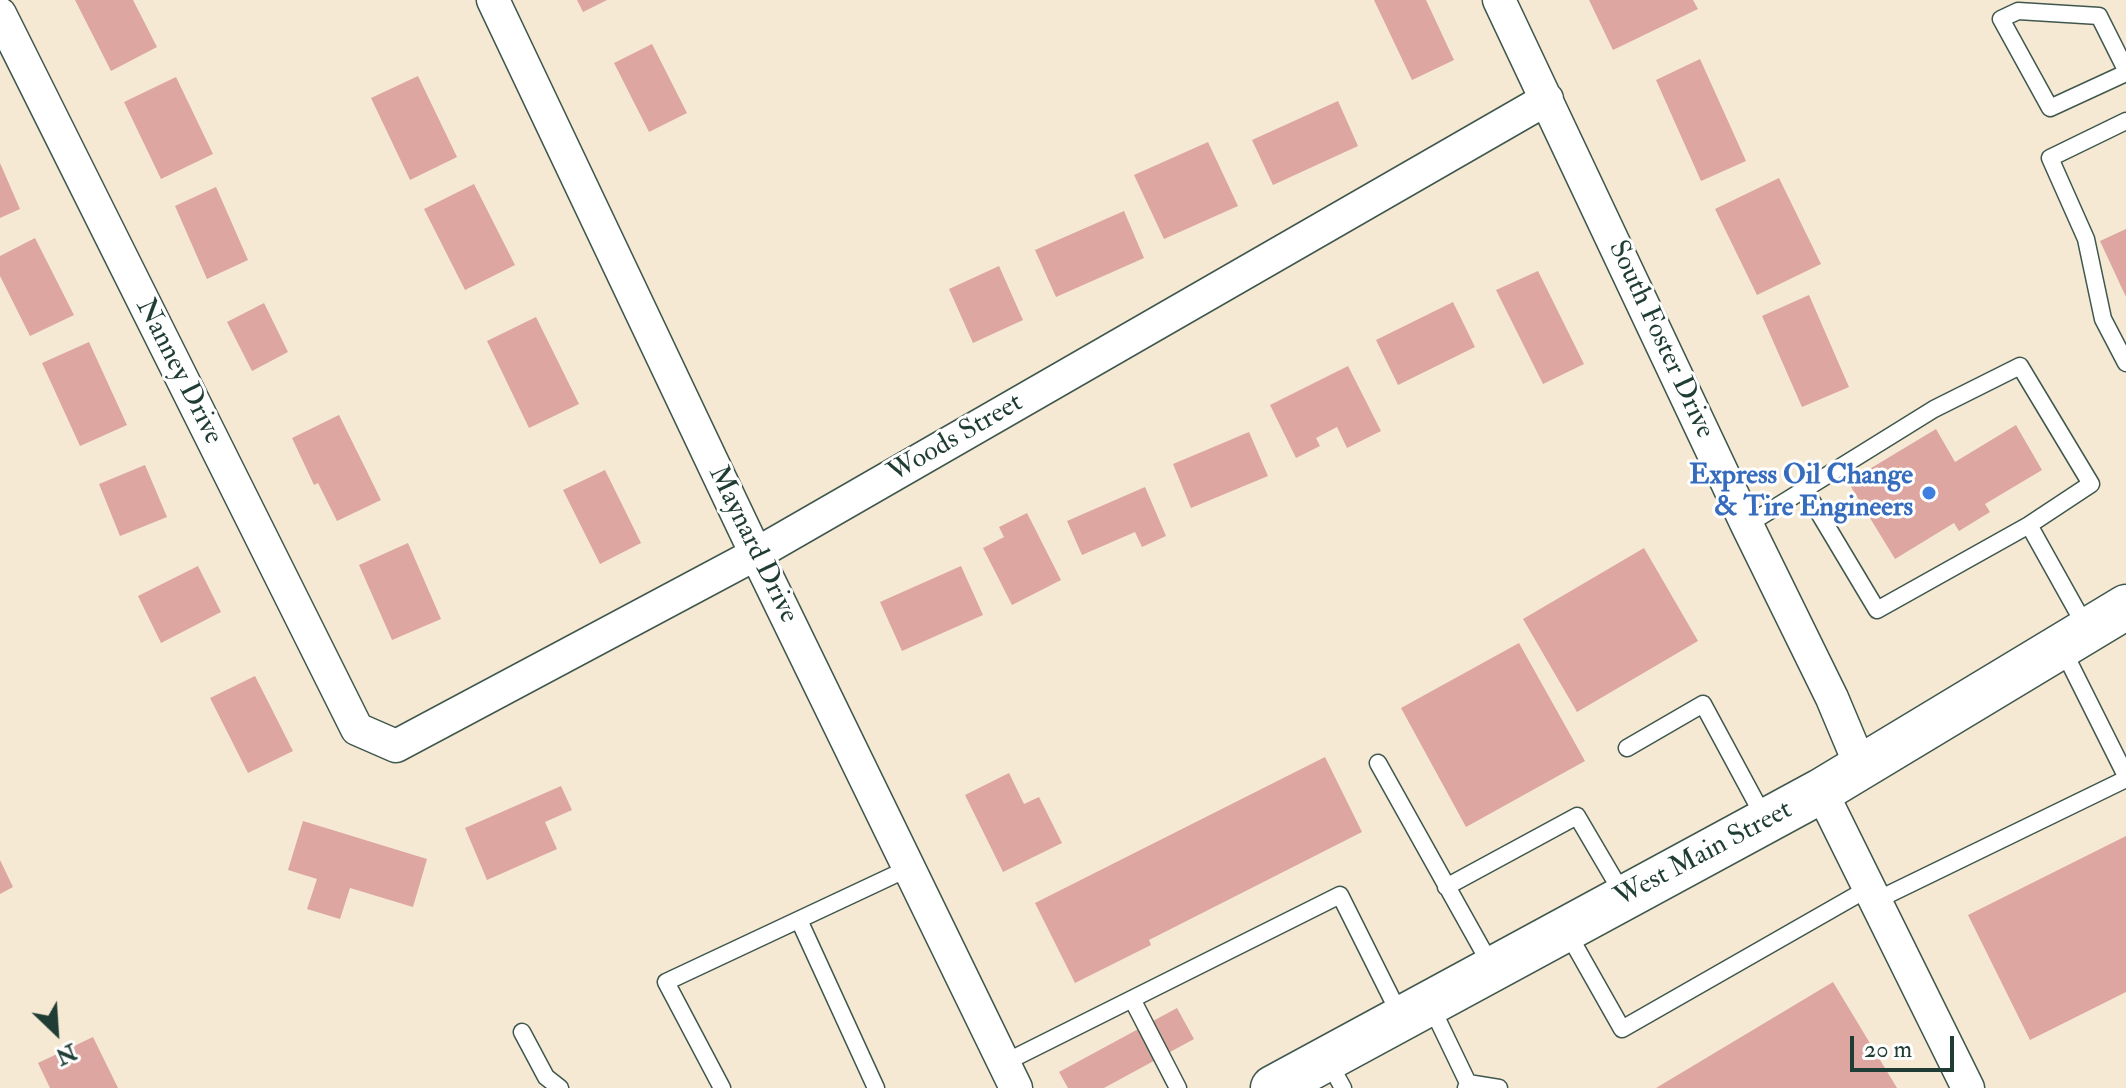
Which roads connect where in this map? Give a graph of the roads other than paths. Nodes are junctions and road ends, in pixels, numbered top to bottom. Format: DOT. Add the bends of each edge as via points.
graph roads {
  1 [pos="493,0"];
  2 [pos="1499,0"];
  3 [pos="0,14"];
  4 [pos="2126,72"];
  5 [pos="1547,99"];
  6 [pos="2126,121"];
  7 [pos="2126,363"];
  8 [pos="1804,488"];
  9 [pos="1747,525"];
  10 [pos="2029,525"];
  11 [pos="756,554"];
  12 [pos="2126,607"];
  13 [pos="2074,638"];
  14 [pos="357,729"];
  15 [pos="1627,748"];
  16 [pos="1378,763"];
  17 [pos="1861,767"];
  18 [pos="2126,777"];
  19 [pos="1821,791"];
  20 [pos="1766,821"];
  21 [pos="909,868"];
  22 [pos="1446,887"];
  23 [pos="1872,895"];
  24 [pos="1625,897"];
  25 [pos="799,920"];
  26 [pos="1566,929"];
  27 [pos="1492,969"];
  28 [pos="1132,999"];
  29 [pos="1416,1010"];
  30 [pos="522,1032"];
  31 [pos="1335,1073"];
  32 [pos="1010,1076"];
  33 [pos="1467,1085"];
  34 [pos="560,1088"];
  35 [pos="722,1088"];
  36 [pos="876,1088"];
  37 [pos="1178,1088"];
  38 [pos="1273,1088"];
  39 [pos="1499,1088"];
  40 [pos="1968,1088"];
  1 -- 11 [label="street, Maynard Drive"];
  2 -- 5 [label="street, South Foster Drive"];
  3 -- 14 [label="street, Nanney Drive"];
  4 -- 4 [label="lane" via="2099,16 2018,11 2001,19 2050,108"];
  5 -- 9 [label="street, South Foster Drive"];
  5 -- 11 [label="street, Woods Street"];
  6 -- 7 [label="lane" via="2050,158 2086,239 2103,319"];
  8 -- 9 [label="lane"];
  8 -- 10 [label="lane" via="1877,610"];
  8 -- 10 [label="lane" via="1934,409 2020,366 2091,484"];
  9 -- 17 [label="street, South Foster Drive"];
  10 -- 13 [label="lane"];
  11 -- 14 [label="street, Woods Street" via="396,746"];
  11 -- 21 [label="street, Maynard Drive"];
  12 -- 13 [label="main road, West Main Street"];
  13 -- 17 [label="main road, West Main Street"];
  13 -- 18 [label="lane"];
  15 -- 20 [label="lane" via="1703,704"];
  16 -- 22 [label="lane"];
  17 -- 19 [label="main road, West Main Street"];
  18 -- 23 [label="lane"];
  19 -- 20 [label="main road, West Main Street"];
  19 -- 23 [label="street"];
  20 -- 24 [label="main road, West Main Street"];
  21 -- 25 [label="lane"];
  21 -- 32 [label="street, Maynard Drive"];
  22 -- 24 [label="lane" via="1577,816"];
  22 -- 27 [label="lane"];
  23 -- 26 [label="lane" via="1622,1029"];
  23 -- 40 [label="street"];
  24 -- 26 [label="main road, West Main Street"];
  25 -- 35 [label="lane" via="666,982"];
  25 -- 36 [label="lane"];
  26 -- 27 [label="main road, West Main Street"];
  27 -- 29 [label="main road, West Main Street"];
  28 -- 29 [label="lane" via="1340,895"];
  28 -- 32 [label="lane"];
  28 -- 37 [label="lane"];
  29 -- 31 [label="main road, West Main Street"];
  29 -- 33 [label="lane"];
  30 -- 34 [label="lane" via="546,1077"];
  31 -- 38 [label="main road, West Main Street"];
  33 -- 39 [label="lane"];
}
